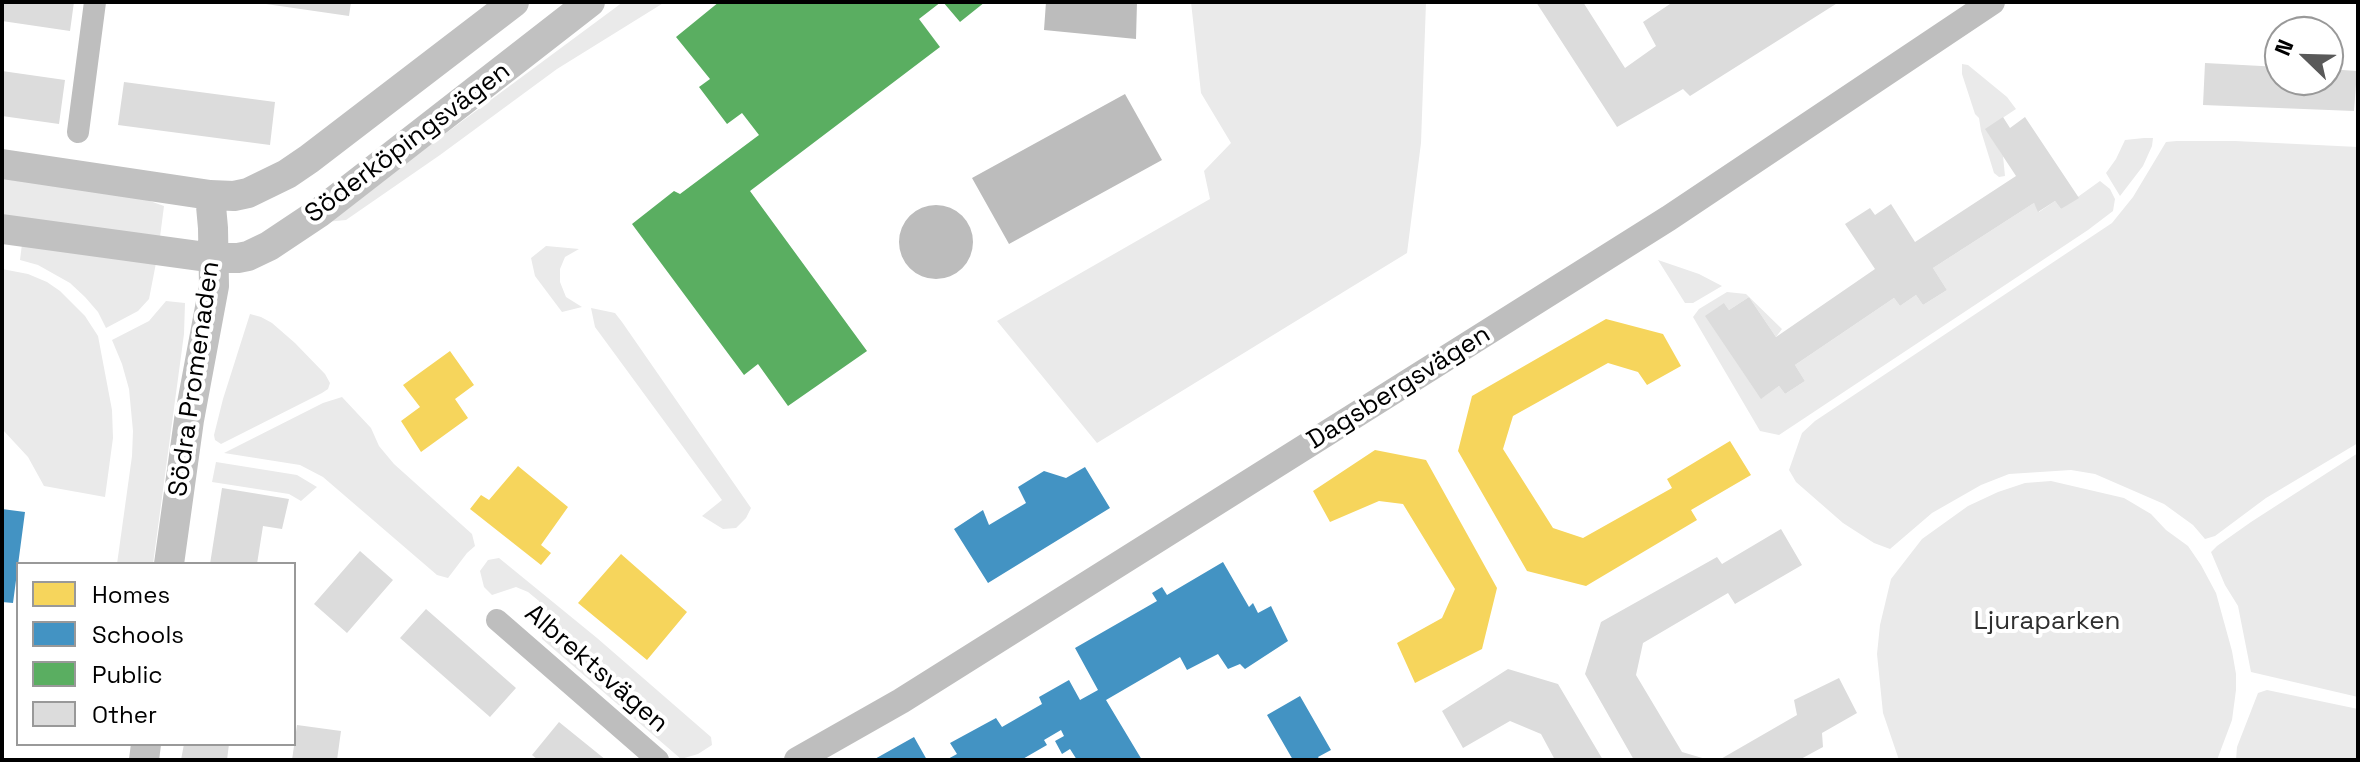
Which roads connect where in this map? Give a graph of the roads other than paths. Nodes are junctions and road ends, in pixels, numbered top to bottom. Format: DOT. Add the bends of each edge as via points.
graph roads {
  1 [pos="95,2"];
  2 [pos="514,2"];
  3 [pos="590,2"];
  4 [pos="1992,2"];
  5 [pos="78,132"];
  6 [pos="2,164"];
  7 [pos="210,195"];
  8 [pos="2,229"];
  9 [pos="214,258"];
  10 [pos="169,562"];
  11 [pos="497,620"];
  12 [pos="658,760"];
  13 [pos="797,760"];
  1 -- 5 [label="street"];
  2 -- 7 [label="main road, Söderköpingsvägen" via="287,174 248,193"];
  3 -- 9 [label="main road, Söderköpingsvägen" via="320,212 258,252"];
  4 -- 13 [label="street, Dagsbergsvägen" via="1669,218 901,701"];
  6 -- 7 [label="main road, Söderköpingsvägen"];
  7 -- 9 [label="main road, Södra Promenaden"];
  8 -- 9 [label="main road, Söderköpingsvägen"];
  9 -- 10 [label="main road, Södra Promenaden" via="214,286"];
  11 -- 12 [label="street, Albrektsvägen"];
}
